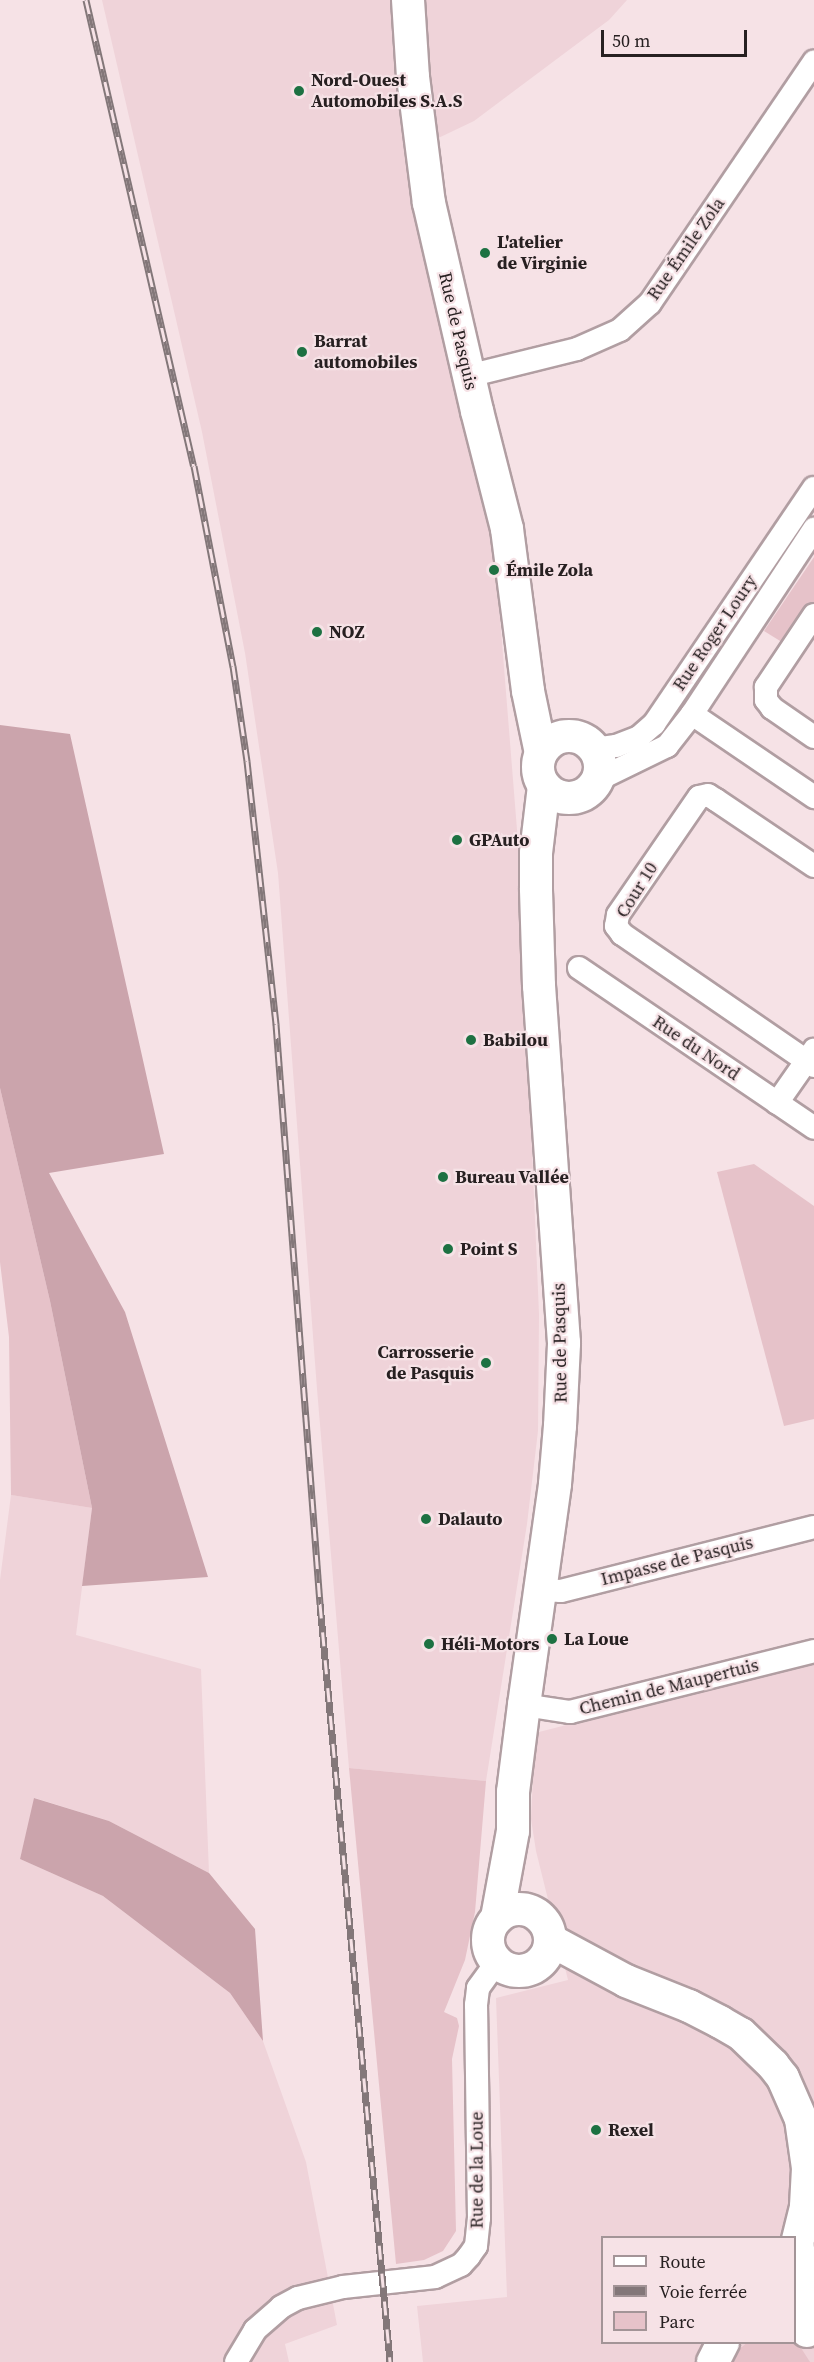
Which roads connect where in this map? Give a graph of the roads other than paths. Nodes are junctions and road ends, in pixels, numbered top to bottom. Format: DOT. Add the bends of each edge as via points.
graph roads {
  1 [pos="408,0"];
  2 [pos="814,62"];
  3 [pos="468,376"];
  4 [pos="814,488"];
  5 [pos="814,529"];
  6 [pos="814,615"];
  7 [pos="524,659"];
  8 [pos="692,714"];
  9 [pos="814,737"];
  10 [pos="583,743"];
  11 [pos="542,753"];
  12 [pos="597,780"];
  13 [pos="558,792"];
  14 [pos="814,797"];
  15 [pos="814,866"];
  16 [pos="579,968"];
  17 [pos="812,1059"];
  18 [pos="777,1103"];
  19 [pos="814,1128"];
  20 [pos="814,1527"];
  21 [pos="540,1590"];
  22 [pos="814,1651"];
  23 [pos="524,1705"];
  24 [pos="513,1831"];
  25 [pos="530,1911"];
  26 [pos="496,1918"];
  27 [pos="546,1950"];
  28 [pos="497,1962"];
  29 [pos="796,2252"];
  30 [pos="805,2331"];
  31 [pos="722,2344"];
  32 [pos="236,2362"];
  33 [pos="713,2362"];
  1 -- 3 [label="main road, Rue de Pasquis" via="429,204"];
  2 -- 3 [label="street, Rue Émile Zola" via="650,303 620,330 577,349"];
  3 -- 7 [label="main road, Rue de Pasquis" via="507,529"];
  4 -- 10 [label="street, Rue Roger Loury" via="654,724 616,746"];
  5 -- 8 [label="street, Rue Roger Loury"];
  6 -- 9 [label="street" via="766,687 766,700"];
  7 -- 10 [label="main road, Rue de Pasquis" via="539,696"];
  7 -- 11 [label="main road, Rue de Pasquis"];
  8 -- 12 [label="street, Rue Roger Loury" via="667,746"];
  8 -- 14 [label="street"];
  10 -- 11 [label="main road" via="554,741"];
  10 -- 12 [label="main road" via="600,770"];
  11 -- 13 [label="main road" via="538,770"];
  12 -- 13 [label="main road" via="587,793"];
  13 -- 21 [label="main road, Rue de Pasquis" via="536,853 539,986 564,1343 555,1484"];
  15 -- 17 [label="street, Cour 10" via="708,795 699,797 618,915 615,926"];
  16 -- 18 [label="street, Rue du Nord"];
  17 -- 18 [label="street"];
  18 -- 19 [label="street, Rue du Nord"];
  20 -- 21 [label="street, Impasse de Pasquis" via="561,1591"];
  21 -- 23 [label="main road, Rue de Pasquis"];
  22 -- 23 [label="street, Chemin de Maupertuis" via="570,1712"];
  23 -- 24 [label="main road, Rue de Pasquis" via="513,1792"];
  24 -- 25 [label="main road, Rue de Pasquis"];
  24 -- 26 [label="main road, Rue de Pasquis"];
  25 -- 26 [label="main road" via="512,1910"];
  25 -- 27 [label="main road" via="544,1923"];
  26 -- 28 [label="main road" via="488,1945"];
  27 -- 28 [label="main road" via="535,1966 515,1971"];
  27 -- 29 [label="main road" via="689,2006 741,2034 783,2078 801,2119 808,2168 806,2207"];
  28 -- 32 [label="street, Rue de la Loue" via="478,1988 476,2005 476,2246 461,2265 435,2277 343,2287 298,2298 255,2330"];
  29 -- 30 [label="main road"];
  31 -- 33 [label="main road"];
}
